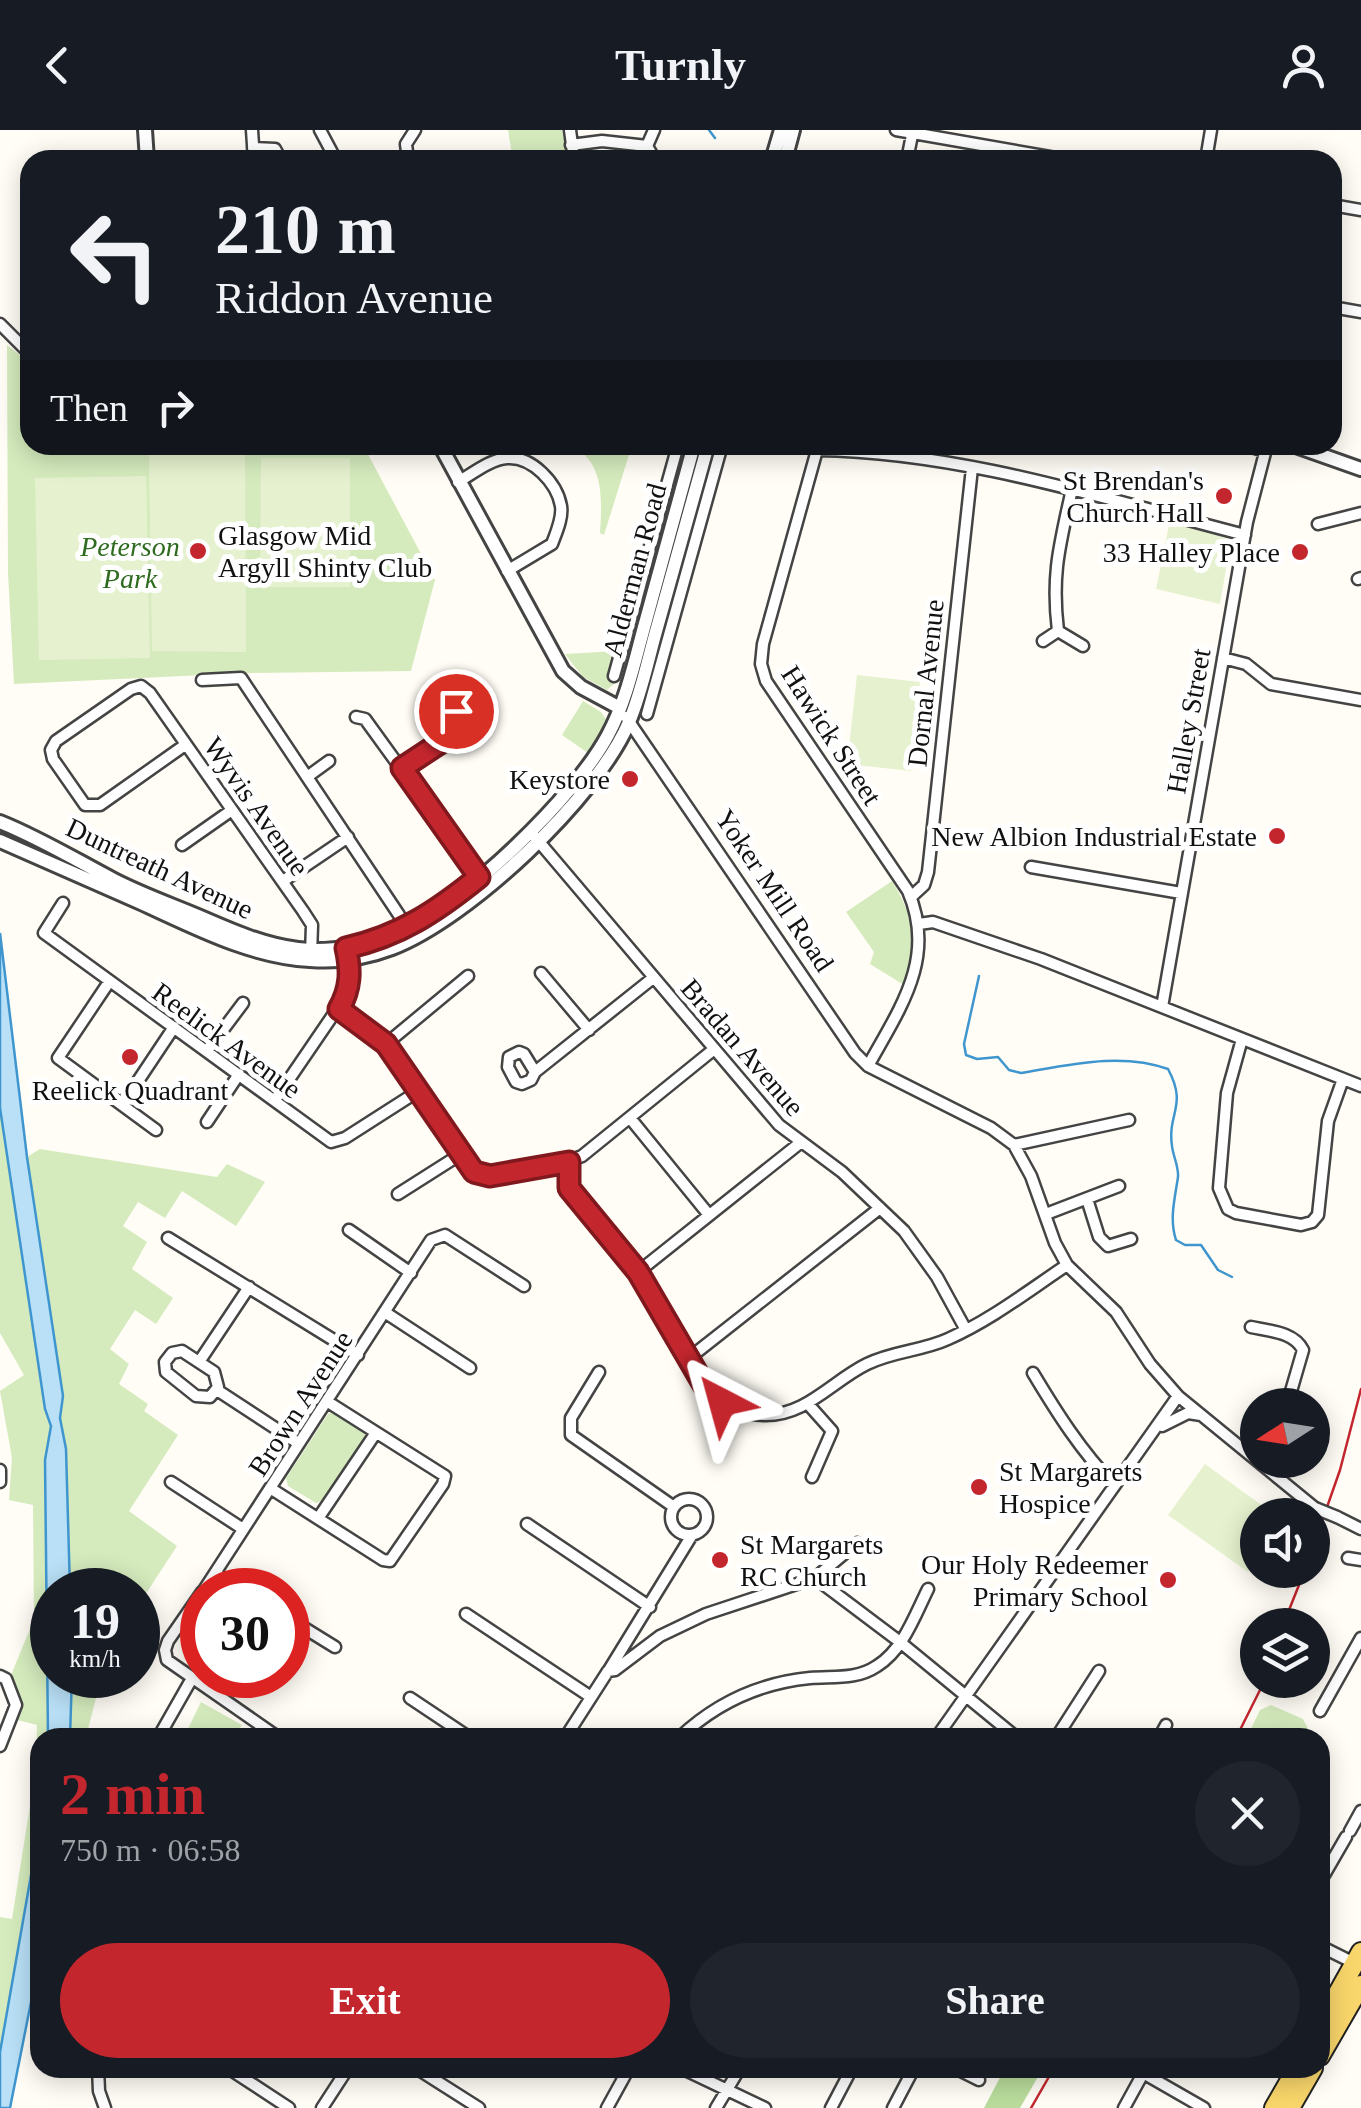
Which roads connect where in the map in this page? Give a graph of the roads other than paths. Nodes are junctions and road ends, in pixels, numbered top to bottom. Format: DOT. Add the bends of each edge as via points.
graph roads {
  1 [pos="570,130"];
  2 [pos="654,130"];
  3 [pos="896,130"];
  4 [pos="913,131"];
  5 [pos="570,145"];
  6 [pos="648,146"];
  7 [pos="571,150"];
  8 [pos="650,150"];
  9 [pos="1012,150"];
  10 [pos="0,324"];
  11 [pos="20,344"];
  12 [pos="445,455"];
  13 [pos="675,455"];
  14 [pos="691,455"];
  15 [pos="706,455"];
  16 [pos="719,455"];
  17 [pos="813,455"];
  18 [pos="897,455"];
  19 [pos="1264,455"];
  20 [pos="1320,455"];
  21 [pos="972,468"];
  22 [pos="1361,470"];
  23 [pos="458,482"];
  24 [pos="1072,489"];
  25 [pos="1361,514"];
  26 [pos="1318,524"];
  27 [pos="1245,535"];
  28 [pos="507,571"];
  29 [pos="1058,631"];
  30 [pos="1043,642"];
  31 [pos="1083,646"];
  32 [pos="1222,658"];
  33 [pos="654,662"];
  34 [pos="614,676"];
  35 [pos="202,680"];
  36 [pos="465,683"];
  37 [pos="1361,700"];
  38 [pos="620,708"];
  39 [pos="647,714"];
  40 [pos="356,717"];
  41 [pos="629,723"];
  42 [pos="185,744"];
  43 [pos="329,761"];
  44 [pos="402,768"];
  45 [pos="307,777"];
  46 [pos="232,810"];
  47 [pos="0,822"];
  48 [pos="348,836"];
  49 [pos="534,836"];
  50 [pos="6,843"];
  51 [pos="182,845"];
  52 [pos="1031,867"];
  53 [pos="283,882"];
  54 [pos="482,882"];
  55 [pos="1181,893"];
  56 [pos="910,894"];
  57 [pos="63,903"];
  58 [pos="399,915"];
  59 [pos="919,923"];
  60 [pos="347,953"];
  61 [pos="311,955"];
  62 [pos="542,973"];
  63 [pos="468,976"];
  64 [pos="652,978"];
  65 [pos="110,982"];
  66 [pos="242,1003"];
  67 [pos="1162,1007"];
  68 [pos="339,1009"];
  69 [pos="174,1028"];
  70 [pos="589,1030"];
  71 [pos="1242,1039"];
  72 [pos="386,1044"];
  73 [pos="713,1050"];
  74 [pos="207,1051"];
  75 [pos="868,1066"];
  76 [pos="535,1072"];
  77 [pos="239,1074"];
  78 [pos="1343,1079"];
  79 [pos="1361,1086"];
  80 [pos="420,1090"];
  81 [pos="276,1100"];
  82 [pos="122,1105"];
  83 [pos="630,1118"];
  84 [pos="1129,1120"];
  85 [pos="207,1122"];
  86 [pos="156,1130"];
  87 [pos="800,1143"];
  88 [pos="1014,1145"];
  89 [pos="461,1154"];
  90 [pos="569,1162"];
  91 [pos="1119,1186"];
  92 [pos="398,1194"];
  93 [pos="1087,1198"];
  94 [pos="880,1208"];
  95 [pos="1046,1214"];
  96 [pos="709,1216"];
  97 [pos="349,1230"];
  98 [pos="168,1238"];
  99 [pos="1132,1238"];
  100 [pos="1067,1265"];
  101 [pos="411,1272"];
  102 [pos="638,1272"];
  103 [pos="524,1286"];
  104 [pos="250,1287"];
  105 [pos="386,1313"];
  106 [pos="1251,1326"];
  107 [pos="966,1330"];
  108 [pos="358,1355"];
  109 [pos="688,1358"];
  110 [pos="199,1362"];
  111 [pos="470,1368"];
  112 [pos="598,1372"];
  113 [pos="1034,1372"];
  114 [pos="1292,1388"];
  115 [pos="217,1390"];
  116 [pos="1178,1396"];
  117 [pos="328,1402"];
  118 [pos="808,1404"];
  119 [pos="1203,1415"];
  120 [pos="375,1434"];
  121 [pos="1146,1441"];
  122 [pos="298,1444"];
  123 [pos="1240,1448"];
  124 [pos="0,1470"];
  125 [pos="812,1476"];
  126 [pos="1278,1478"];
  127 [pos="0,1482"];
  128 [pos="170,1482"];
  129 [pos="1114,1485"];
  130 [pos="270,1488"];
  131 [pos="674,1507"];
  132 [pos="320,1517"];
  133 [pos="527,1524"];
  134 [pos="1361,1529"];
  135 [pos="243,1530"];
  136 [pos="692,1535"];
  137 [pos="857,1543"];
  138 [pos="1348,1558"];
  139 [pos="1361,1560"];
  140 [pos="218,1568"];
  141 [pos="815,1578"];
  142 [pos="928,1589"];
  143 [pos="650,1607"];
  144 [pos="466,1614"];
  145 [pos="642,1620"];
  146 [pos="180,1626"];
  147 [pos="310,1632"];
  148 [pos="660,1636"];
  149 [pos="1361,1638"];
  150 [pos="900,1642"];
  151 [pos="335,1648"];
  152 [pos="180,1671"];
  153 [pos="608,1671"];
  154 [pos="1099,1671"];
  155 [pos="0,1676"];
  156 [pos="964,1696"];
  157 [pos="590,1697"];
  158 [pos="181,1698"];
  159 [pos="215,1698"];
  160 [pos="410,1698"];
  161 [pos="1320,1712"];
  162 [pos="1166,1725"];
  163 [pos="164,1728"];
  164 [pos="256,1728"];
  165 [pos="455,1728"];
  166 [pos="572,1728"];
  167 [pos="691,1728"];
  168 [pos="943,1728"];
  169 [pos="1004,1728"];
  170 [pos="1062,1728"];
  171 [pos="1164,1728"];
  172 [pos="0,1746"];
  173 [pos="1361,1812"];
  174 [pos="1330,1865"];
  175 [pos="1330,1950"];
  176 [pos="1359,1961"];
  177 [pos="1361,1985"];
  178 [pos="1330,2008"];
  179 [pos="1330,2039"];
  180 [pos="98,2078"];
  181 [pos="243,2078"];
  182 [pos="342,2078"];
  183 [pos="432,2078"];
  184 [pos="623,2078"];
  185 [pos="702,2078"];
  186 [pos="734,2078"];
  187 [pos="847,2078"];
  188 [pos="909,2078"];
  189 [pos="975,2078"];
  190 [pos="1141,2078"];
  191 [pos="1157,2078"];
  192 [pos="1290,2078"];
  193 [pos="1307,2078"];
  194 [pos="979,2080"];
  195 [pos="727,2090"];
  196 [pos="106,2108"];
  197 [pos="289,2108"];
  198 [pos="322,2108"];
  199 [pos="479,2108"];
  200 [pos="607,2108"];
  201 [pos="716,2108"];
  202 [pos="765,2108"];
  203 [pos="831,2108"];
  204 [pos="893,2108"];
  205 [pos="1124,2108"];
  206 [pos="1204,2108"];
  207 [pos="1274,2108"];
  208 [pos="1290,2108"];
  1 -- 5 [label="street"];
  2 -- 6 [label="street"];
  3 -- 4 [label="street"];
  4 -- 9 [label="street"];
  5 -- 6 [label="street"];
  5 -- 7 [label="street"];
  6 -- 8 [label="street"];
  10 -- 11 [label="street"];
  12 -- 23 [label="street, Yoker Mill Road"];
  13 -- 34 [label="street, Alderman Road"];
  14 -- 38 [label="street, Alderman Road"];
  15 -- 33 [label="street, Alderman Road"];
  16 -- 33 [label="street, Alderman Road"];
  17 -- 56 [label="street, Hawick Street" via="761,664"];
  18 -- 21 [label="street"];
  19 -- 27 [label="street, Halley Street"];
  20 -- 22 [label="street"];
  21 -- 24 [label="street"];
  21 -- 56 [label="street, Dornal Avenue" via="924,885"];
  23 -- 28 [label="street, Yoker Mill Road"];
  23 -- 28 [label="street" via="514,458 540,469 559,500 552,544"];
  24 -- 27 [label="street"];
  24 -- 29 [label="street" via="1053,577"];
  25 -- 26 [label="street"];
  27 -- 32 [label="street, Halley Street"];
  28 -- 38 [label="street, Yoker Mill Road" via="563,671"];
  29 -- 30 [label="street"];
  29 -- 31 [label="street"];
  32 -- 37 [label="street" via="1246,664 1271,684"];
  32 -- 55 [label="street, Halley Street"];
  33 -- 39 [label="street, Alderman Road"];
  33 -- 41 [label="street, Alderman Road"];
  35 -- 45 [label="street" via="242,678"];
  36 -- 44 [label="street" via="446,739"];
  38 -- 41 [label="street, Yoker Mill Road"];
  38 -- 49 [label="street, Duntreath Avenue" via="580,778"];
  40 -- 44 [label="street" via="365,719"];
  41 -- 49 [label="street, Duntreath Avenue" via="587,787"];
  41 -- 75 [label="street, Yoker Mill Road"];
  42 -- 42 [label="street, Wyvis Avenue" via="141,686 51,750 85,805 100,804"];
  42 -- 46 [label="street, Wyvis Avenue"];
  43 -- 45 [label="street"];
  44 -- 54 [label="street"];
  45 -- 48 [label="street"];
  46 -- 51 [label="street"];
  46 -- 53 [label="street, Wyvis Avenue"];
  47 -- 61 [label="street, Duntreath Avenue" via="118,882 238,933"];
  48 -- 53 [label="street"];
  48 -- 58 [label="street"];
  49 -- 54 [label="street, Duntreath Avenue"];
  49 -- 64 [label="street, Bradan Avenue"];
  50 -- 61 [label="street, Duntreath Avenue" via="235,943 274,955"];
  52 -- 55 [label="street"];
  53 -- 61 [label="street, Wyvis Avenue" via="312,924"];
  54 -- 60 [label="street, Duntreath Avenue" via="416,937 392,948"];
  55 -- 67 [label="street, Halley Street"];
  56 -- 59 [label="street, Hawick Street"];
  57 -- 65 [label="street, Reelick Avenue" via="44,933"];
  59 -- 67 [label="street" via="933,922"];
  59 -- 75 [label="street" via="911,982"];
  60 -- 61 [label="street, Duntreath Avenue"];
  60 -- 68 [label="street" via="348,994"];
  62 -- 70 [label="street"];
  63 -- 72 [label="street"];
  64 -- 70 [label="street"];
  64 -- 73 [label="street, Bradan Avenue"];
  65 -- 69 [label="street, Reelick Avenue"];
  65 -- 82 [label="street" via="58,1058"];
  66 -- 74 [label="street"];
  67 -- 71 [label="street"];
  68 -- 72 [label="street"];
  68 -- 81 [label="street"];
  69 -- 74 [label="street, Reelick Avenue"];
  69 -- 82 [label="street"];
  70 -- 76 [label="street"];
  71 -- 78 [label="street"];
  71 -- 78 [label="street" via="1227,1093 1219,1188 1236,1213 1302,1225 1318,1215 1328,1121"];
  72 -- 80 [label="street"];
  73 -- 83 [label="street"];
  73 -- 87 [label="street, Bradan Avenue"];
  74 -- 77 [label="street, Reelick Avenue"];
  75 -- 88 [label="street, Yoker Mill Road"];
  77 -- 81 [label="street, Reelick Avenue"];
  77 -- 85 [label="street"];
  78 -- 79 [label="street"];
  80 -- 81 [label="street, Reelick Avenue" via="338,1142"];
  80 -- 89 [label="street"];
  82 -- 86 [label="street"];
  83 -- 90 [label="street"];
  83 -- 96 [label="street"];
  84 -- 88 [label="street"];
  87 -- 94 [label="street, Bradan Avenue"];
  87 -- 96 [label="street"];
  88 -- 95 [label="street"];
  89 -- 90 [label="street" via="474,1172 490,1176"];
  89 -- 92 [label="street"];
  90 -- 102 [label="street" via="569,1188"];
  91 -- 93 [label="street"];
  93 -- 95 [label="street"];
  93 -- 99 [label="street" via="1108,1246"];
  94 -- 107 [label="street, Bradan Avenue" via="920,1251"];
  94 -- 109 [label="street"];
  95 -- 100 [label="street"];
  96 -- 102 [label="street"];
  97 -- 101 [label="street"];
  98 -- 104 [label="street"];
  100 -- 107 [label="street"];
  100 -- 116 [label="street" via="1116,1312"];
  101 -- 103 [label="street, Brown Avenue" via="431,1240 445,1236"];
  101 -- 105 [label="street, Brown Avenue"];
  102 -- 109 [label="street"];
  104 -- 108 [label="street"];
  104 -- 110 [label="street"];
  105 -- 108 [label="street, Brown Avenue"];
  105 -- 111 [label="street"];
  106 -- 114 [label="street" via="1300,1344"];
  107 -- 118 [label="street" via="870,1362"];
  108 -- 117 [label="street, Brown Avenue"];
  109 -- 118 [label="street" via="708,1392 734,1409 766,1416"];
  110 -- 115 [label="street" via="214,1372"];
  110 -- 115 [label="street" via="177,1351 165,1362 166,1372 196,1396"];
  112 -- 131 [label="street" via="571,1418 570,1435"];
  113 -- 129 [label="street" via="1062,1422"];
  115 -- 122 [label="street"];
  116 -- 119 [label="street"];
  116 -- 121 [label="street"];
  117 -- 120 [label="street"];
  117 -- 122 [label="street, Brown Avenue"];
  118 -- 125 [label="street" via="832,1431"];
  119 -- 121 [label="street" via="1174,1418"];
  119 -- 123 [label="street"];
  120 -- 132 [label="street"];
  120 -- 132 [label="street" via="445,1476 443,1484 390,1561"];
  121 -- 129 [label="street"];
  122 -- 130 [label="street, Brown Avenue"];
  124 -- 127 [label="street"];
  126 -- 134 [label="street, bridge" via="1316,1508"];
  128 -- 135 [label="street"];
  129 -- 156 [label="street"];
  130 -- 132 [label="street"];
  130 -- 135 [label="street, Brown Avenue"];
  131 -- 136 [label="street" via="672,1523"];
  131 -- 136 [label="street" via="692,1499 703,1505 705,1526"];
  133 -- 143 [label="street"];
  135 -- 140 [label="street, Brown Avenue"];
  136 -- 143 [label="street"];
  137 -- 141 [label="street"];
  138 -- 139 [label="street"];
  141 -- 148 [label="street" via="724,1606"];
  141 -- 150 [label="street"];
  142 -- 150 [label="street"];
  143 -- 145 [label="street"];
  144 -- 157 [label="street"];
  145 -- 148 [label="street"];
  145 -- 153 [label="street"];
  146 -- 152 [label="street, Brown Avenue" via="164,1650"];
  147 -- 151 [label="street"];
  148 -- 153 [label="street"];
  149 -- 161 [label="street"];
  150 -- 156 [label="street"];
  150 -- 167 [label="street" via="877,1667 749,1692"];
  153 -- 157 [label="street"];
  154 -- 170 [label="street"];
  155 -- 172 [label="street" via="16,1705"];
  156 -- 168 [label="street"];
  156 -- 169 [label="street"];
  157 -- 166 [label="street"];
  158 -- 163 [label="street"];
  159 -- 164 [label="street, Brown Avenue"];
  160 -- 165 [label="street"];
  162 -- 171 [label="street"];
  173 -- 174 [label="street"];
  175 -- 176 [label="street"];
  176 -- 178 [label="main road"];
  177 -- 179 [label="main road"];
  180 -- 196 [label="street"];
  181 -- 197 [label="street"];
  182 -- 198 [label="street"];
  183 -- 199 [label="street"];
  184 -- 200 [label="street"];
  185 -- 195 [label="street"];
  186 -- 195 [label="street"];
  187 -- 203 [label="street"];
  188 -- 204 [label="street"];
  189 -- 194 [label="street"];
  190 -- 205 [label="street"];
  191 -- 206 [label="street"];
  192 -- 207 [label="main road"];
  193 -- 208 [label="main road"];
  195 -- 201 [label="street"];
  195 -- 202 [label="street"];
}
